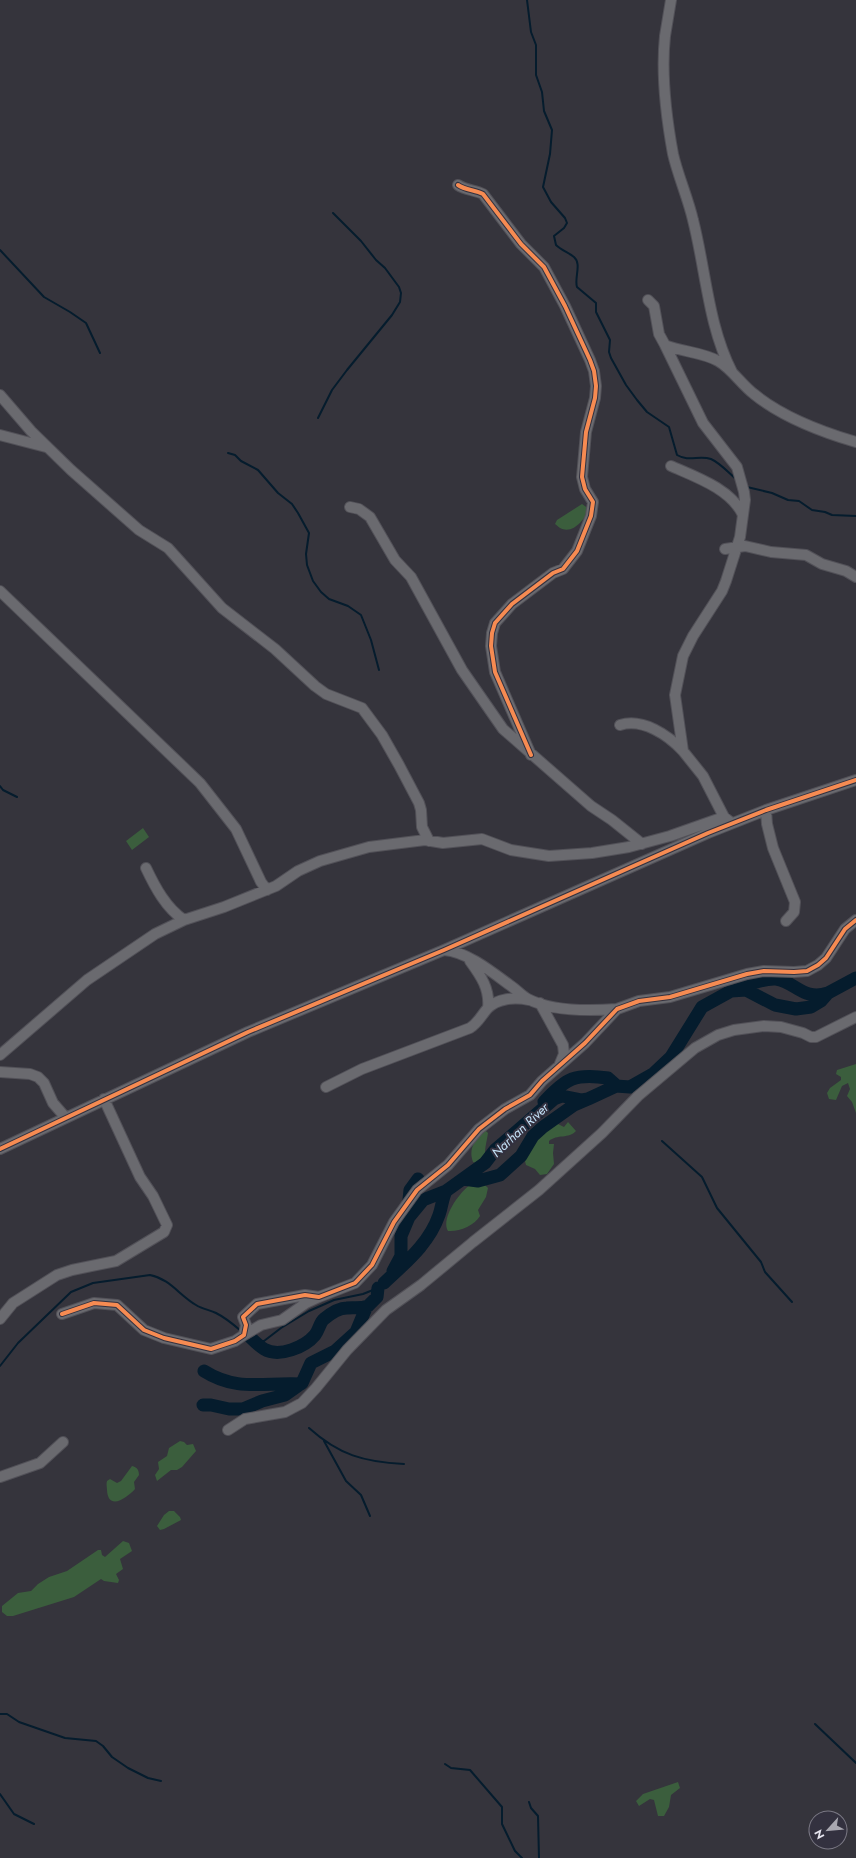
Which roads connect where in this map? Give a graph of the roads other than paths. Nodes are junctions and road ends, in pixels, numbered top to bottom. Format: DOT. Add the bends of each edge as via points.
graph roads {
  1 [pos="671,0"];
  2 [pos="458,185"];
  3 [pos="648,300"];
  4 [pos="666,345"];
  5 [pos="732,372"];
  6 [pos="0,394"];
  7 [pos="0,435"];
  8 [pos="856,442"];
  9 [pos="48,448"];
  10 [pos="671,466"];
  11 [pos="350,507"];
  12 [pos="743,515"];
  13 [pos="737,547"];
  14 [pos="725,549"];
  15 [pos="856,577"];
  16 [pos="0,591"];
  17 [pos="620,725"];
  18 [pos="683,751"];
  19 [pos="531,755"];
  20 [pos="856,780"];
  21 [pos="766,810"];
  22 [pos="724,816"];
  23 [pos="732,824"];
  24 [pos="429,841"];
  25 [pos="642,844"];
  26 [pos="146,868"];
  27 [pos="267,890"];
  28 [pos="184,920"];
  29 [pos="856,920"];
  30 [pos="786,921"];
  31 [pos="444,950"];
  32 [pos="466,956"];
  33 [pos="529,1000"];
  34 [pos="540,1003"];
  35 [pos="488,1008"];
  36 [pos="617,1009"];
  37 [pos="856,1017"];
  38 [pos="0,1055"];
  39 [pos="559,1067"];
  40 [pos="0,1072"];
  41 [pos="326,1087"];
  42 [pos="104,1099"];
  43 [pos="66,1118"];
  44 [pos="0,1150"];
  45 [pos="319,1297"];
  46 [pos="62,1314"];
  47 [pos="0,1319"];
  48 [pos="244,1335"];
  49 [pos="228,1430"];
  50 [pos="63,1442"];
  51 [pos="0,1477"];
  1 -- 5 [label="street" via="665,36 665,69 673,154 693,220 709,305 724,357"];
  2 -- 19 [label="street" via="483,194 521,244 544,267 590,360 596,386 586,432 582,477 585,489 593,502 591,516 577,551 563,568 512,604 495,623 492,633 495,672"];
  3 -- 4 [label="street" via="654,306 658,334"];
  4 -- 5 [label="street" via="708,356"];
  4 -- 12 [label="street" via="703,423 737,467 745,500"];
  5 -- 8 [label="street" via="753,394 777,410"];
  6 -- 9 [label="street"];
  7 -- 9 [label="street"];
  9 -- 24 [label="street" via="139,530 168,548 222,608 286,658 315,686 326,694 362,708 382,735 399,765 421,810 422,827"];
  10 -- 12 [label="street" via="724,493"];
  11 -- 19 [label="street" via="359,509 370,517 395,560 411,577 458,664 503,729"];
  12 -- 13 [label="street"];
  13 -- 14 [label="street"];
  13 -- 15 [label="street" via="806,555"];
  13 -- 18 [label="street" via="722,591 683,656 675,695"];
  16 -- 27 [label="street" via="200,783 230,819"];
  17 -- 18 [label="street" via="637,724 650,728 666,735"];
  18 -- 22 [label="street" via="703,776"];
  19 -- 25 [label="street" via="591,806"];
  20 -- 21 [label="street"];
  21 -- 23 [label="street"];
  21 -- 30 [label="street" via="773,848 795,902 794,912"];
  22 -- 23 [label="street"];
  22 -- 25 [label="street" via="702,826"];
  23 -- 31 [label="street" via="583,887"];
  24 -- 25 [label="street" via="444,843 482,839 510,850 549,856 592,853"];
  24 -- 27 [label="street" via="369,847 344,853 304,868"];
  26 -- 28 [label="street" via="160,894"];
  27 -- 28 [label="street"];
  28 -- 38 [label="street" via="154,934 87,980"];
  29 -- 36 [label="street" via="845,929 826,958 807,971 764,971 747,974 670,997 639,1001"];
  31 -- 32 [label="street"];
  31 -- 42 [label="street" via="248,1032"];
  32 -- 33 [label="street"];
  32 -- 35 [label="street" via="488,991"];
  33 -- 34 [label="street"];
  33 -- 35 [label="street" via="508,998"];
  34 -- 36 [label="street" via="569,1010"];
  34 -- 39 [label="street" via="563,1045 564,1054"];
  35 -- 41 [label="street" via="478,1023 470,1028 362,1069"];
  36 -- 39 [label="street"];
  37 -- 49 [label="street" via="816,1037 781,1027 764,1026 718,1035 695,1048 638,1096 602,1133 539,1190 386,1310 346,1350 302,1403 285,1412 244,1419"];
  39 -- 45 [label="street" via="530,1095 505,1109 480,1129 448,1165 417,1190 394,1222 372,1265 364,1275 348,1286"];
  40 -- 43 [label="street" via="38,1077 53,1103"];
  42 -- 43 [label="street"];
  42 -- 47 [label="street" via="140,1177 168,1225 164,1232 116,1261 57,1275 14,1303"];
  43 -- 44 [label="street"];
  45 -- 48 [label="street" via="282,1320 261,1325"];
  45 -- 48 [label="street" via="305,1295 258,1304 243,1317 246,1325"];
  46 -- 48 [label="street" via="94,1303 116,1305 144,1330 164,1338 210,1349 235,1341"];
  50 -- 51 [label="street" via="40,1463"];
}
